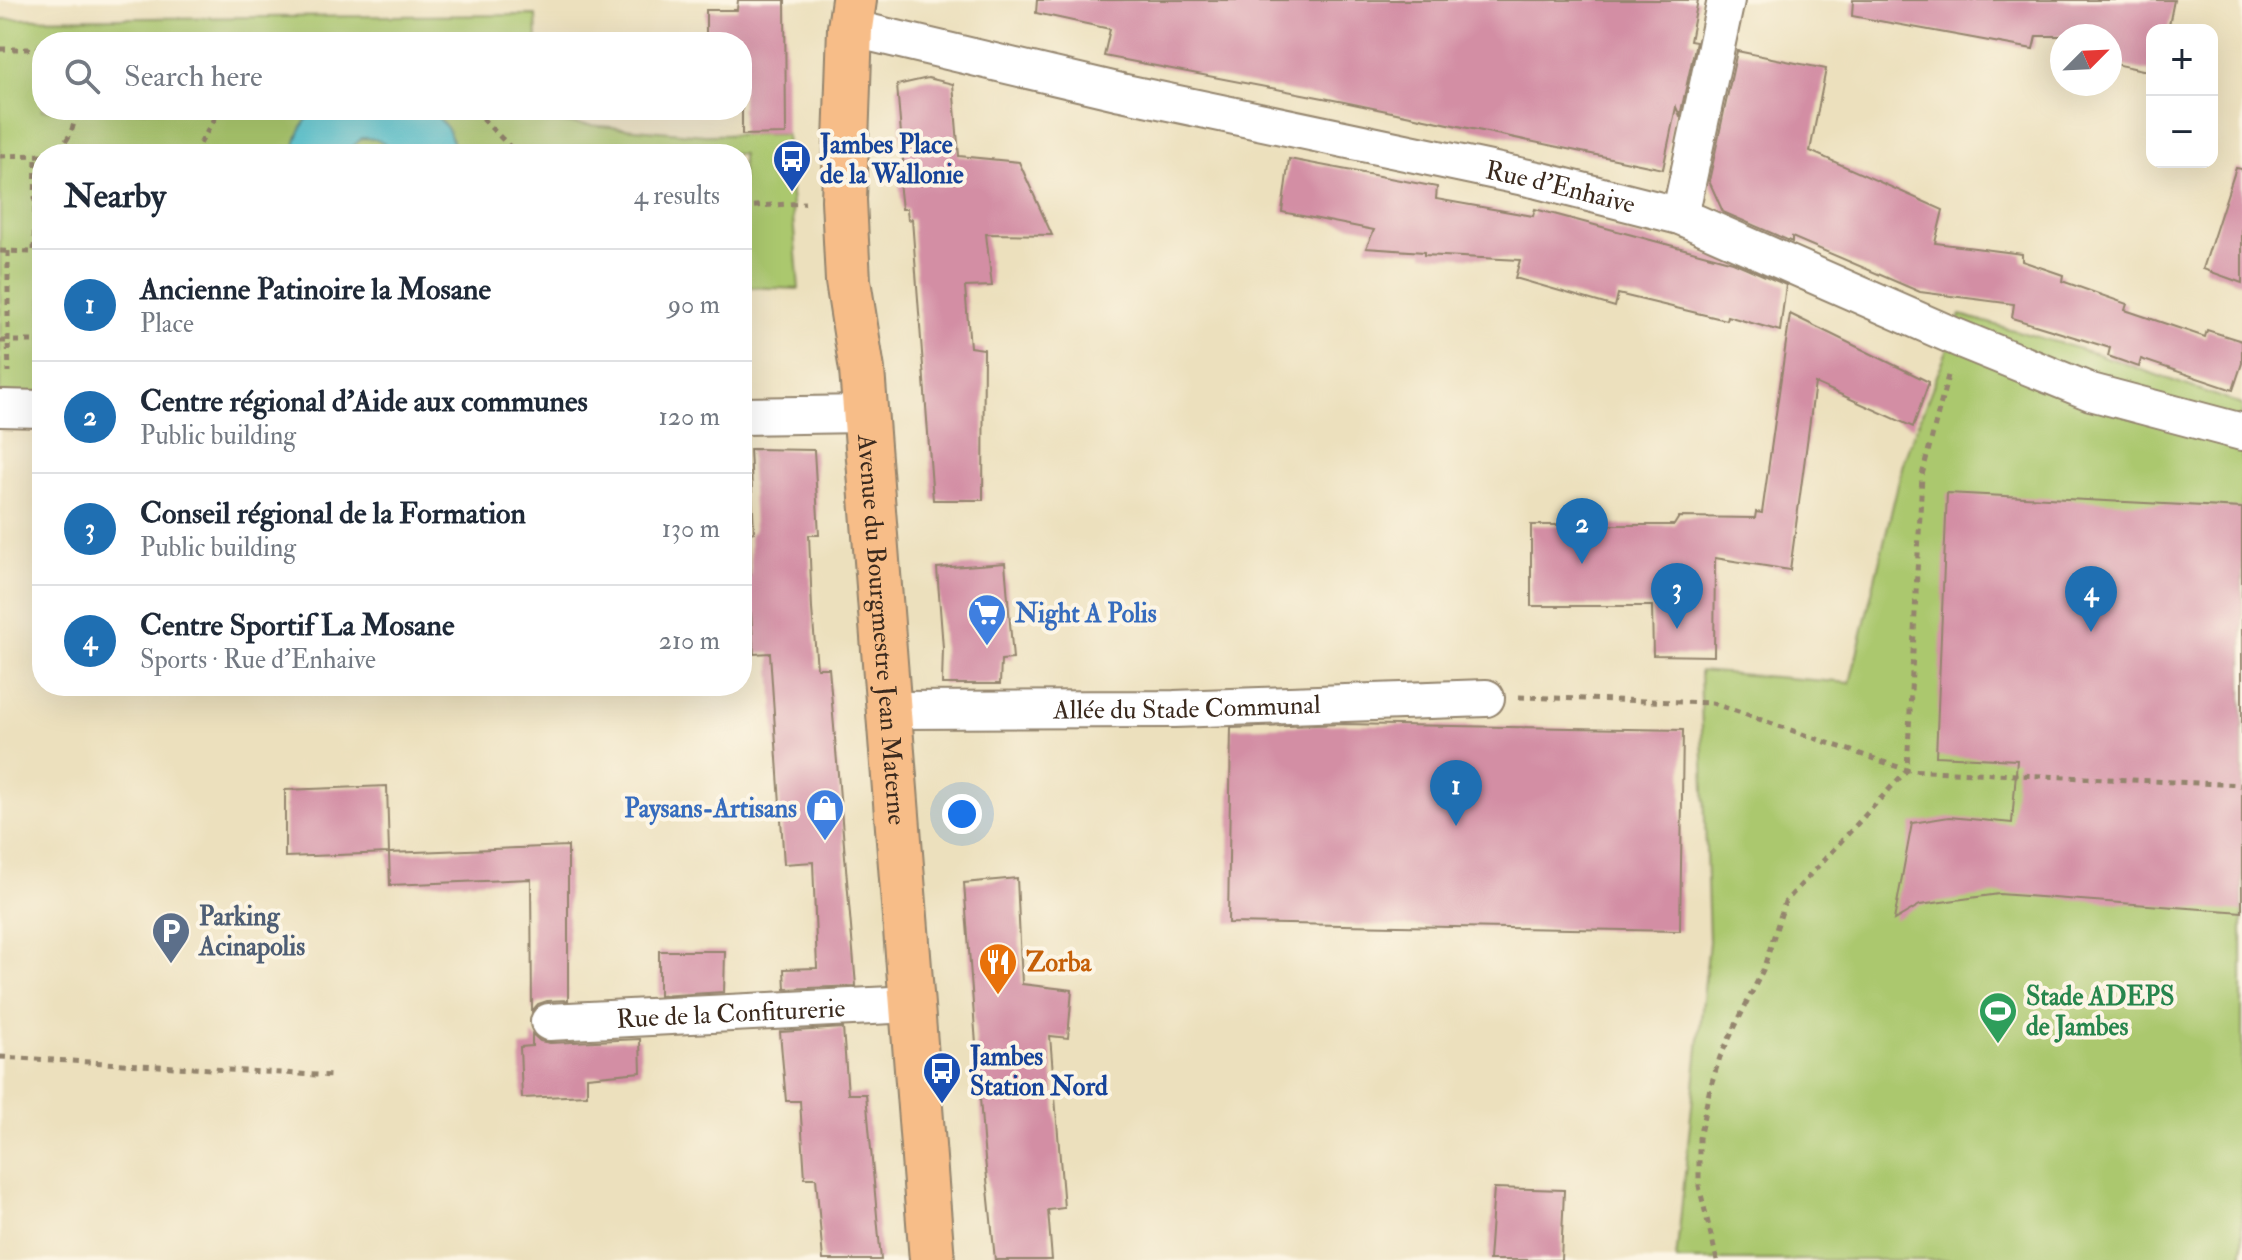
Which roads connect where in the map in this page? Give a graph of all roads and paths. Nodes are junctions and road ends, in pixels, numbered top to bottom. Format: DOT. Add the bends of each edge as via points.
graph roads {
  1 [pos="1726,0"];
  2 [pos="852,14"];
  3 [pos="0,49"];
  4 [pos="32,49"];
  5 [pos="74,120"];
  6 [pos="214,120"];
  7 [pos="484,120"];
  8 [pos="65,144"];
  9 [pos="200,144"];
  10 [pos="507,144"];
  11 [pos="32,155"];
  12 [pos="0,156"];
  13 [pos="844,200"];
  14 [pos="752,206"];
  15 [pos="1680,216"];
  16 [pos="0,251"];
  17 [pos="8,251"];
  18 [pos="32,252"];
  19 [pos="1958,338"];
  20 [pos="0,341"];
  21 [pos="8,341"];
  22 [pos="32,341"];
  23 [pos="0,408"];
  24 [pos="32,409"];
  25 [pos="865,414"];
  26 [pos="752,416"];
  27 [pos="2242,432"];
  28 [pos="1486,698"];
  29 [pos="889,710"];
  30 [pos="1907,770"];
  31 [pos="2242,785"];
  32 [pos="912,1004"];
  33 [pos="549,1022"];
  34 [pos="0,1057"];
  35 [pos="334,1076"];
  36 [pos="932,1260"];
  37 [pos="1717,1260"];
  1 -- 15 [label="street"];
  2 -- 13 [label="main road, Avenue du Bourgmestre Jean Materne"];
  2 -- 15 [label="street, Rue d'Enhaive" via="1121,92 1553,183"];
  3 -- 4 [label="path"];
  5 -- 8 [label="path"];
  6 -- 9 [label="path"];
  7 -- 10 [label="path"];
  11 -- 12 [label="path"];
  13 -- 14 [label="path"];
  13 -- 25 [label="main road, Avenue du Bourgmestre Jean Materne"];
  15 -- 19 [label="street, Rue d'Enhaive"];
  16 -- 17 [label="path"];
  17 -- 18 [label="path"];
  17 -- 21 [label="path"];
  19 -- 27 [label="street, Rue d'Enhaive" via="2091,392"];
  19 -- 30 [label="path" via="1922,475"];
  20 -- 21 [label="path"];
  21 -- 22 [label="path"];
  23 -- 24 [label="street"];
  25 -- 26 [label="street"];
  25 -- 29 [label="main road, Avenue du Bourgmestre Jean Materne"];
  28 -- 29 [label="street, Allée du Stade Communal" via="1174,709"];
  28 -- 30 [label="path" via="1712,703"];
  29 -- 32 [label="main road, Avenue du Bourgmestre Jean Materne"];
  30 -- 31 [label="path"];
  30 -- 37 [label="path" via="1785,902 1763,970 1720,1057 1699,1138 1699,1186"];
  32 -- 33 [label="street, Rue de la Confiturerie"];
  32 -- 36 [label="main road, Avenue du Bourgmestre Jean Materne"];
  34 -- 35 [label="path"];
}
